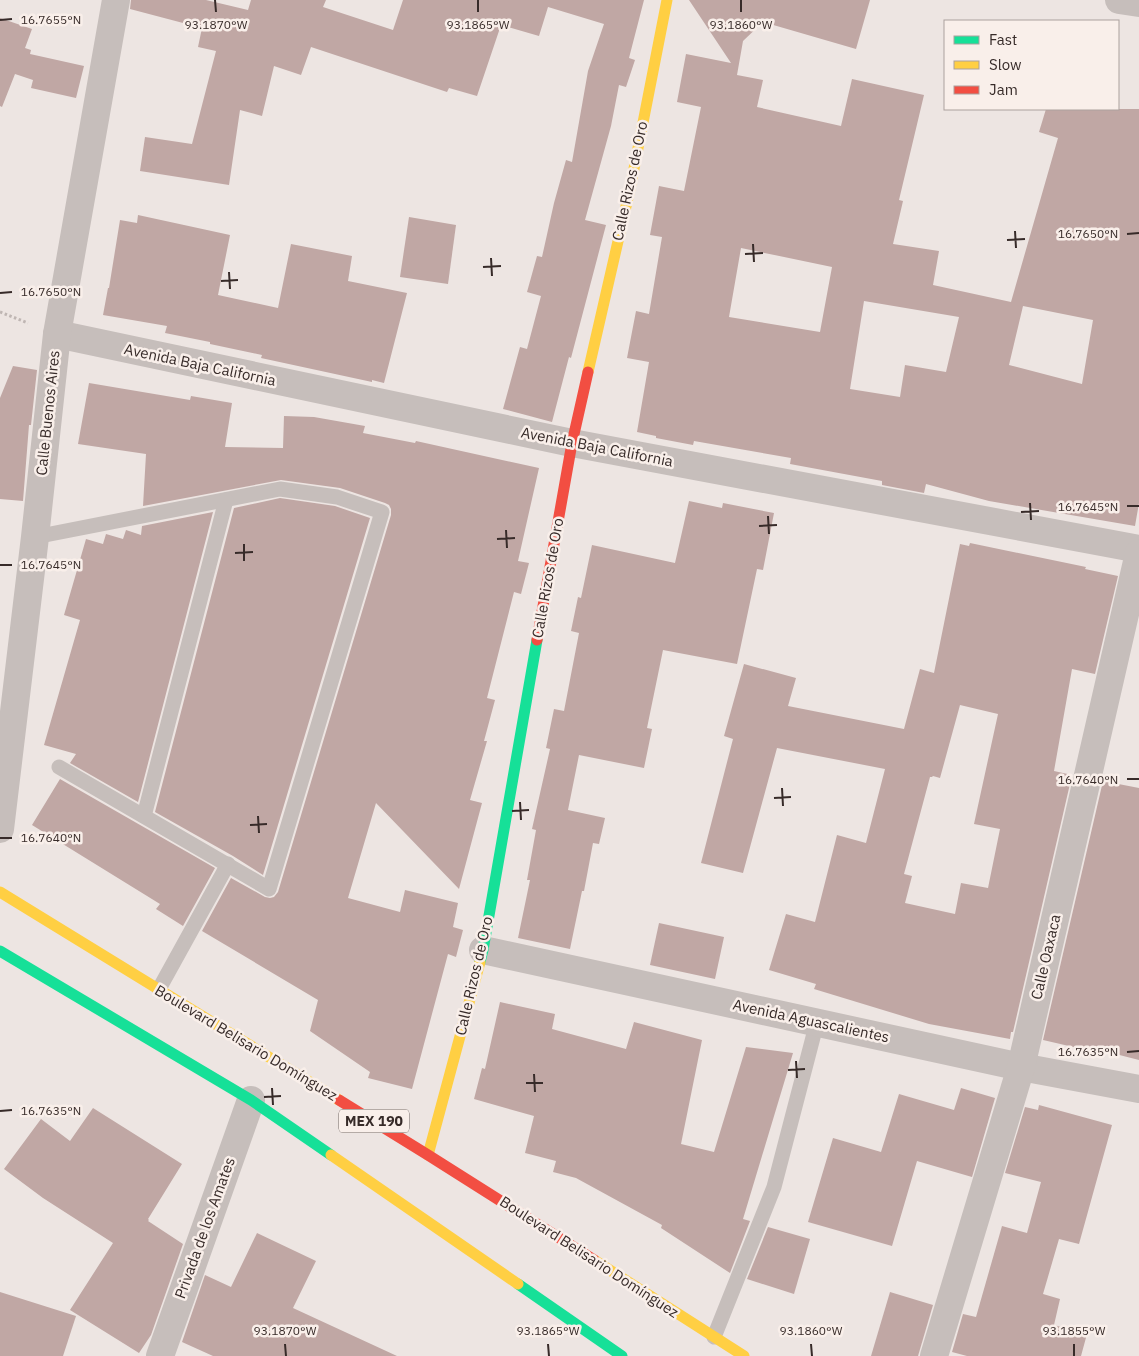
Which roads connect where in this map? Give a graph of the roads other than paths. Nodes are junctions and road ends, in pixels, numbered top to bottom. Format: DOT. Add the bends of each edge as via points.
graph roads {
  1 [pos="116,0"];
  2 [pos="668,0"];
  3 [pos="1119,0"];
  4 [pos="1139,3"];
  5 [pos="57,334"];
  6 [pos="572,443"];
  7 [pos="226,500"];
  8 [pos="35,537"];
  9 [pos="1139,549"];
  10 [pos="1139,553"];
  11 [pos="59,767"];
  12 [pos="144,816"];
  13 [pos="0,829"];
  14 [pos="228,864"];
  15 [pos="0,892"];
  16 [pos="483,950"];
  17 [pos="0,951"];
  18 [pos="159,989"];
  19 [pos="817,1022"];
  20 [pos="1021,1067"];
  21 [pos="1139,1089"];
  22 [pos="251,1100"];
  23 [pos="428,1154"];
  24 [pos="714,1337"];
  25 [pos="160,1356"];
  26 [pos="622,1356"];
  27 [pos="744,1356"];
  28 [pos="934,1356"];
  1 -- 5 [label="street, Calle Buenos Aires"];
  2 -- 6 [label="main road, Calle Rizos de Oro" via="630,189"];
  3 -- 4 [label="street"];
  5 -- 6 [label="street, Avenida Baja California"];
  5 -- 8 [label="street, Calle Buenos Aires"];
  6 -- 9 [label="street, Avenida Baja California"];
  6 -- 16 [label="main road, Calle Rizos de Oro"];
  7 -- 8 [label="lane"];
  7 -- 12 [label="lane"];
  7 -- 14 [label="lane" via="280,489 337,497 382,512 269,888"];
  8 -- 13 [label="street, Calle Buenos Aires"];
  10 -- 20 [label="street, Calle Oaxaca"];
  11 -- 12 [label="lane"];
  12 -- 14 [label="lane"];
  14 -- 18 [label="lane"];
  15 -- 18 [label="main road, Boulevard Belisario Domínguez / MEX 190"];
  16 -- 19 [label="street, Avenida Aguascalientes"];
  16 -- 23 [label="main road, Calle Rizos de Oro"];
  17 -- 22 [label="main road"];
  18 -- 23 [label="main road, Boulevard Belisario Domínguez / MEX 190"];
  19 -- 20 [label="street, Avenida Aguascalientes"];
  19 -- 24 [label="lane" via="774,1187"];
  20 -- 21 [label="street, Avenida Aguascalientes"];
  20 -- 28 [label="street, Calle Oaxaca"];
  22 -- 25 [label="street, Privada de los Amates"];
  22 -- 26 [label="main road"];
  23 -- 24 [label="main road, Boulevard Belisario Domínguez / MEX 190"];
  24 -- 27 [label="main road, Boulevard Belisario Domínguez / MEX 190"];
}
